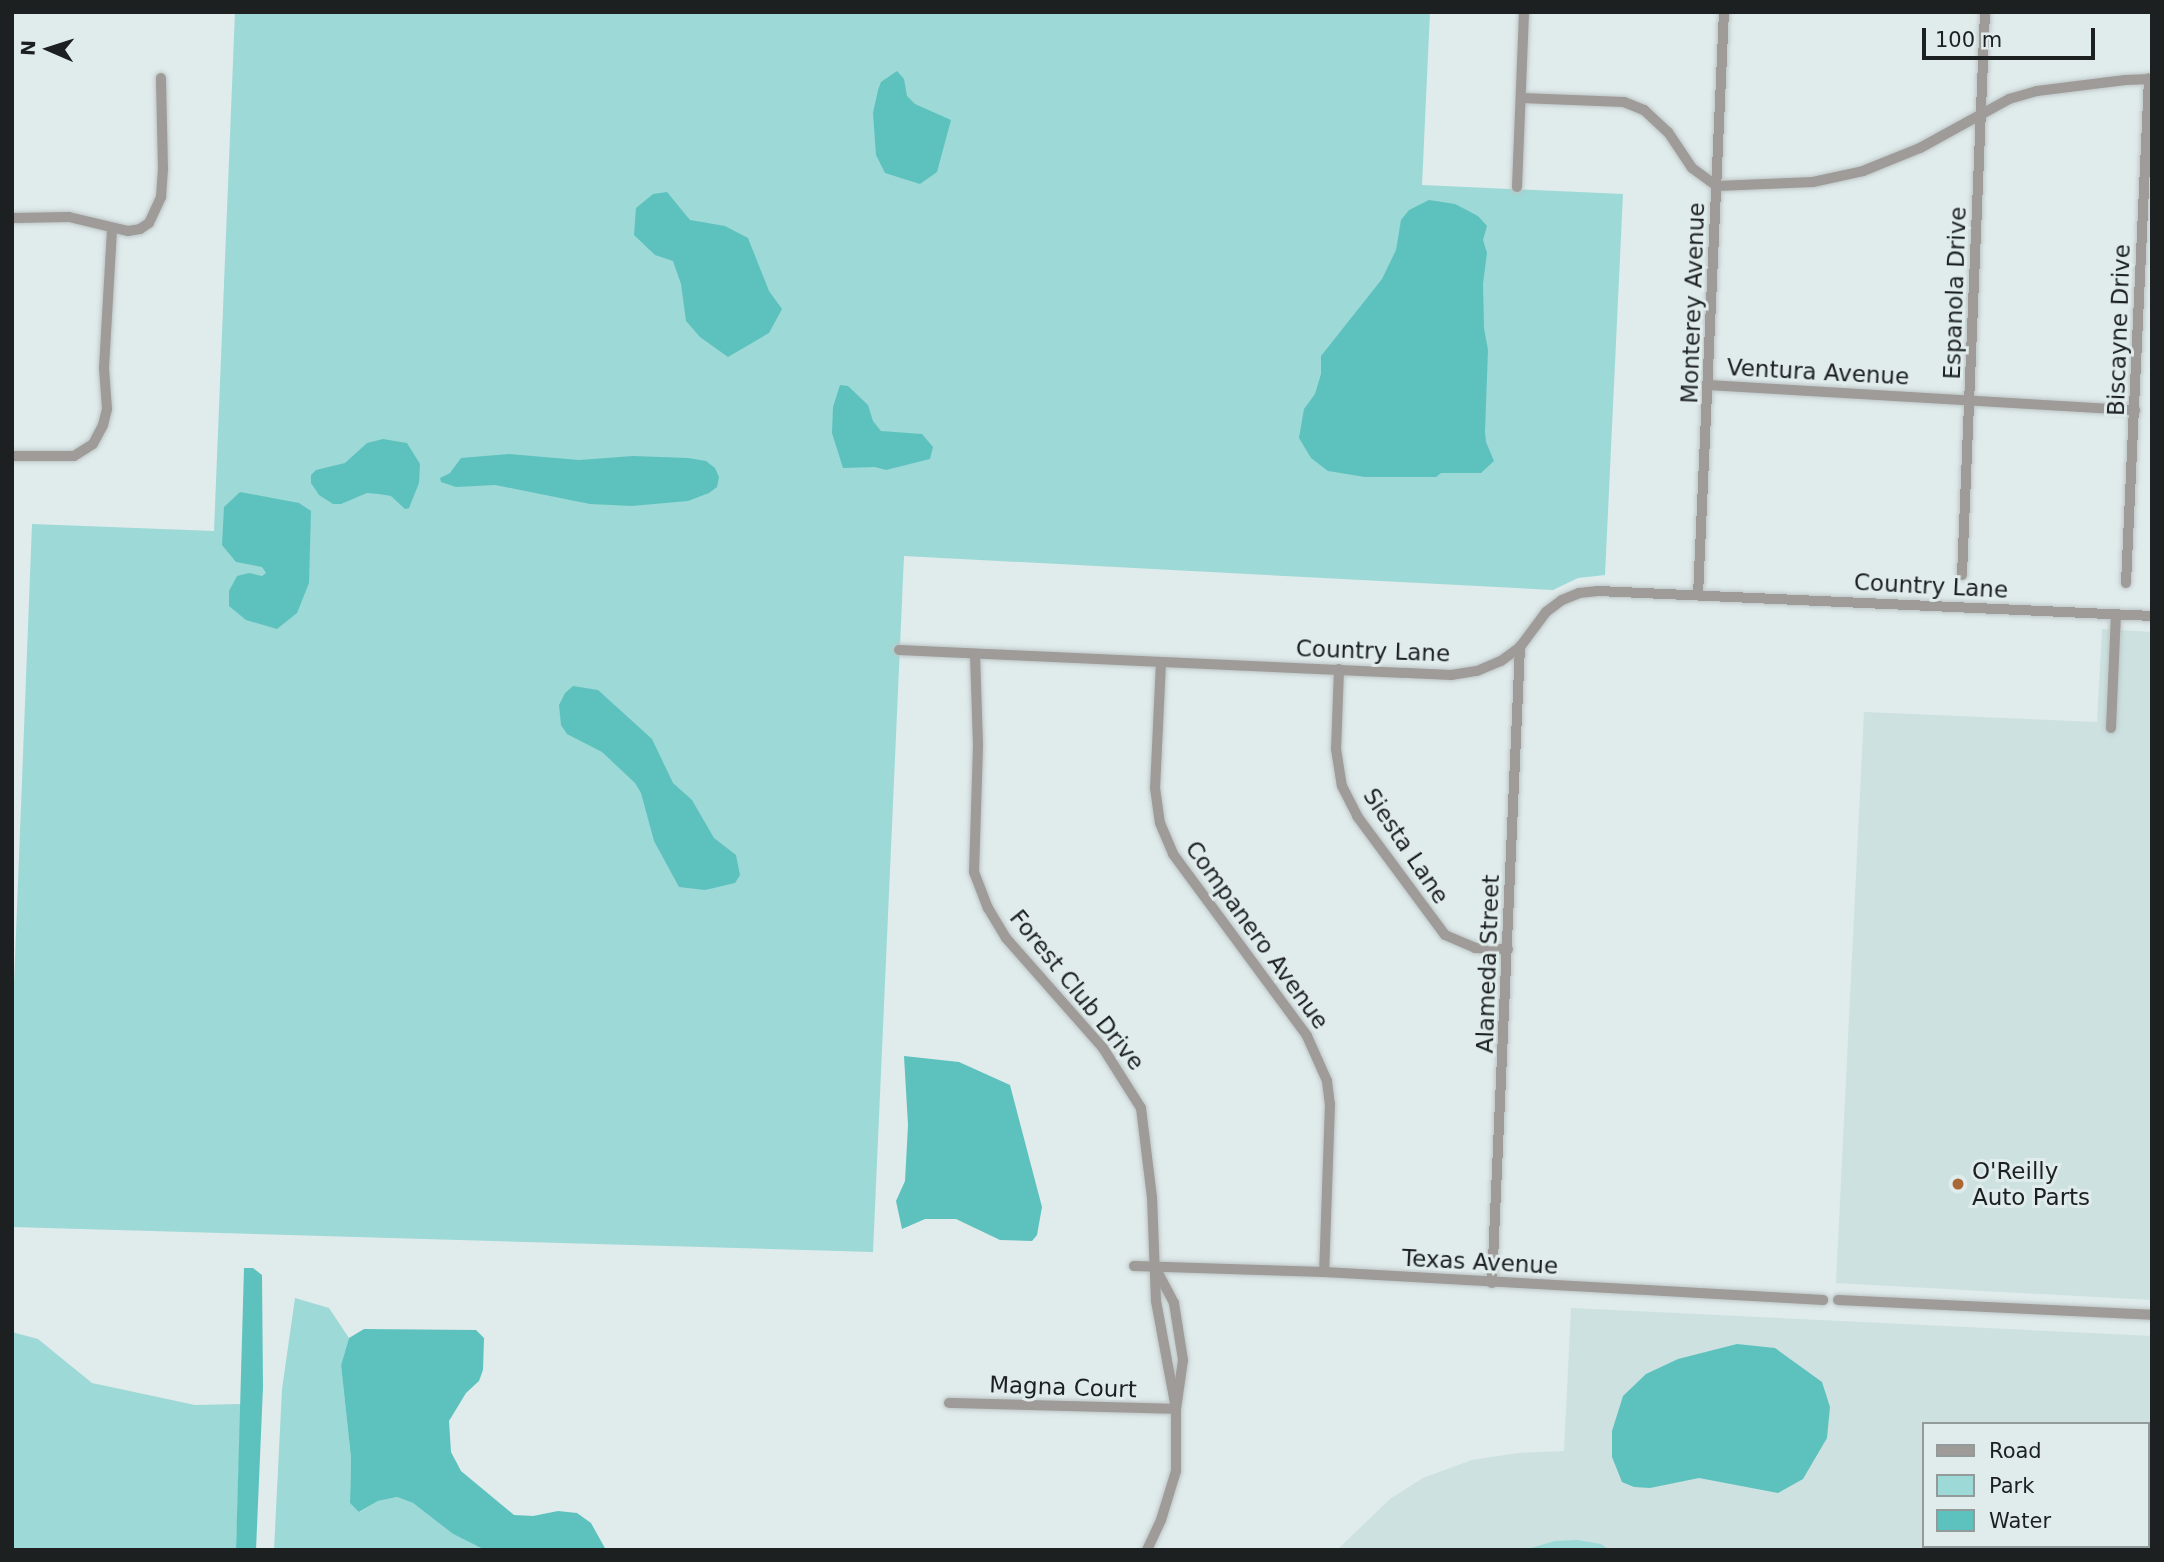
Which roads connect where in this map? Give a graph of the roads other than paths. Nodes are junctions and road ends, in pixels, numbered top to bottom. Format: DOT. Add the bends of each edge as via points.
graph roads {
  1 [pos="1524,12"];
  2 [pos="1724,12"];
  3 [pos="1985,12"];
  4 [pos="161,78"];
  5 [pos="2150,79"];
  6 [pos="1521,97"];
  7 [pos="1982,112"];
  8 [pos="1717,186"];
  9 [pos="1517,187"];
  10 [pos="12,218"];
  11 [pos="112,229"];
  12 [pos="1709,385"];
  13 [pos="1970,399"];
  14 [pos="2134,410"];
  15 [pos="12,456"];
  16 [pos="1962,575"];
  17 [pos="2126,583"];
  18 [pos="1698,595"];
  19 [pos="2116,614"];
  20 [pos="2152,616"];
  21 [pos="1520,647"];
  22 [pos="899,650"];
  23 [pos="975,654"];
  24 [pos="1161,662"];
  25 [pos="1339,669"];
  26 [pos="2112,727"];
  27 [pos="1508,950"];
  28 [pos="1134,1266"];
  29 [pos="1155,1267"];
  30 [pos="1324,1272"];
  31 [pos="1492,1283"];
  32 [pos="1823,1300"];
  33 [pos="1838,1300"];
  34 [pos="2152,1315"];
  35 [pos="949,1403"];
  36 [pos="1176,1409"];
  37 [pos="1147,1550"];
  1 -- 6 [label="street"];
  2 -- 8 [label="street, Monterey Avenue"];
  3 -- 7 [label="street, Espanola Drive"];
  4 -- 11 [label="street" via="163,169 155,213 140,229"];
  5 -- 7 [label="street" via="2037,92"];
  5 -- 14 [label="street, Biscayne Drive"];
  6 -- 8 [label="street" via="1624,102 1644,110 1668,132 1692,167"];
  6 -- 9 [label="street"];
  7 -- 8 [label="street" via="1920,148 1863,171 1813,182"];
  7 -- 13 [label="street, Espanola Drive"];
  8 -- 12 [label="street, Monterey Avenue"];
  10 -- 11 [label="street" via="69,217"];
  11 -- 15 [label="street" via="103,425 93,444 74,456"];
  12 -- 13 [label="street, Ventura Avenue"];
  12 -- 18 [label="street, Monterey Avenue"];
  13 -- 14 [label="street, Ventura Avenue"];
  13 -- 16 [label="street, Espanola Drive"];
  14 -- 17 [label="street, Biscayne Drive"];
  18 -- 19 [label="street, Country Lane"];
  18 -- 21 [label="street, Country Lane" via="1579,593 1546,612"];
  19 -- 20 [label="street, Country Lane"];
  19 -- 26 [label="street"];
  21 -- 25 [label="street, Country Lane" via="1477,671 1451,675"];
  21 -- 27 [label="street, Alameda Street"];
  22 -- 23 [label="street, Country Lane"];
  23 -- 24 [label="street, Country Lane"];
  23 -- 29 [label="street, Forest Club Drive" via="974,872 1006,938 1103,1048 1141,1108"];
  24 -- 25 [label="street, Country Lane"];
  24 -- 30 [label="street, Companero Avenue" via="1155,788 1160,823 1173,854 1307,1036 1326,1081 1330,1104"];
  25 -- 27 [label="street, Siesta Lane" via="1336,749 1342,786 1357,816 1445,935 1475,948"];
  27 -- 31 [label="street, Alameda Street"];
  28 -- 29 [label="street, Texas Avenue"];
  29 -- 30 [label="street, Texas Avenue"];
  29 -- 36 [label="street, Forest Club Drive" via="1156,1301"];
  29 -- 36 [label="street, Forest Club Drive" via="1174,1303 1183,1360"];
  30 -- 31 [label="street, Texas Avenue"];
  31 -- 32 [label="street, Texas Avenue"];
  33 -- 34 [label="street"];
  35 -- 36 [label="street, Magna Court"];
  36 -- 37 [label="street, Forest Club Drive" via="1176,1471"];
}
